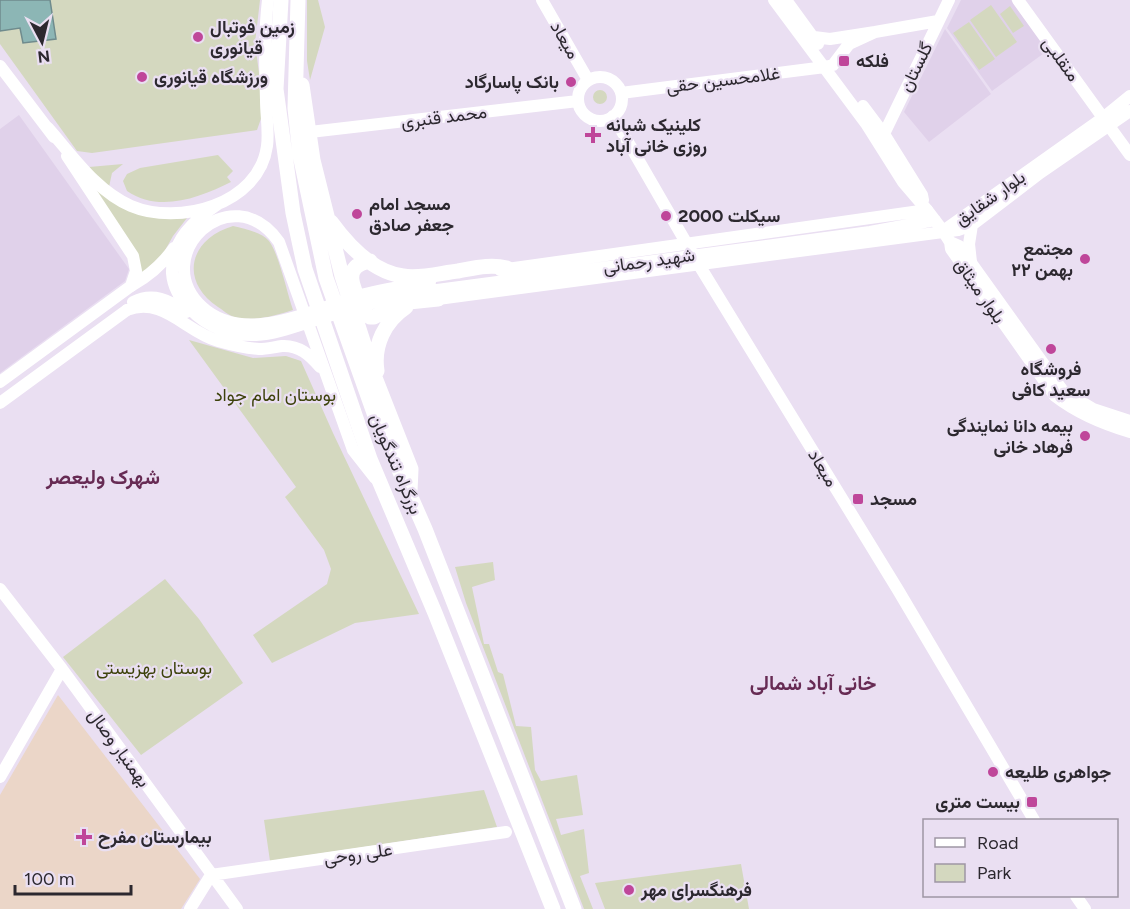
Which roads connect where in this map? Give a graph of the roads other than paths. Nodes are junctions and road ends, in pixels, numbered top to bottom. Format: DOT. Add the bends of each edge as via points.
graph roads {
  1 [pos="268,0"];
  2 [pos="281,0"];
  3 [pos="298,0"];
  4 [pos="542,0"];
  5 [pos="774,0"];
  6 [pos="786,0"];
  7 [pos="949,0"];
  8 [pos="1018,0"];
  9 [pos="938,21"];
  10 [pos="880,31"];
  11 [pos="814,37"];
  12 [pos="842,37"];
  13 [pos="296,56"];
  14 [pos="823,64"];
  15 [pos="0,66"];
  16 [pos="588,80"];
  17 [pos="621,93"];
  18 [pos="1130,96"];
  19 [pos="578,101"];
  20 [pos="1130,111"];
  21 [pos="613,116"];
  22 [pos="1106,122"];
  23 [pos="48,128"];
  24 [pos="310,132"];
  25 [pos="884,134"];
  26 [pos="1130,155"];
  27 [pos="218,204"];
  28 [pos="323,204"];
  29 [pos="926,208"];
  30 [pos="935,220"];
  31 [pos="972,225"];
  32 [pos="947,237"];
  33 [pos="181,240"];
  34 [pos="693,255"];
  35 [pos="370,261"];
  36 [pos="971,262"];
  37 [pos="507,268"];
  38 [pos="131,286"];
  39 [pos="438,299"];
  40 [pos="362,300"];
  41 [pos="126,310"];
  42 [pos="298,320"];
  43 [pos="204,322"];
  44 [pos="324,372"];
  45 [pos="2,380"];
  46 [pos="13,393"];
  47 [pos="383,397"];
  48 [pos="0,403"];
  49 [pos="1130,421"];
  50 [pos="1130,432"];
  51 [pos="384,489"];
  52 [pos="410,495"];
  53 [pos="0,589"];
  54 [pos="62,669"];
  55 [pos="0,777"];
  56 [pos="1033,819"];
  57 [pos="506,832"];
  58 [pos="211,875"];
  59 [pos="190,909"];
  60 [pos="237,909"];
  61 [pos="553,909"];
  62 [pos="574,909"];
  1 -- 27 [label="main road" via="267,146 262,164 241,191"];
  2 -- 51 [label="highway, بزرگراه تندگویان" via="276,90 293,213 322,321"];
  3 -- 13 [label="highway, بزرگراه تندگویان"];
  4 -- 16 [label="main road, میعاد"];
  5 -- 14 [label="main road"];
  6 -- 11 [label="main road"];
  7 -- 9 [label="main road, گلستان"];
  8 -- 22 [label="main road, منقلبی"];
  9 -- 10 [label="main road"];
  9 -- 25 [label="main road, گلستان"];
  10 -- 12 [label="main road"];
  10 -- 14 [label="main road" via="849,44"];
  11 -- 12 [label="main road"];
  11 -- 14 [label="main road"];
  12 -- 14 [label="main road"];
  13 -- 24 [label="highway"];
  13 -- 52 [label="highway, بزرگراه تندگویان" via="295,108 300,155 323,267 374,413"];
  14 -- 17 [label="main road, غلامحسین حقی"];
  14 -- 25 [label="main road"];
  14 -- 29 [label="main road" via="903,182"];
  15 -- 23 [label="main road"];
  16 -- 17 [label="main road" via="608,78"];
  16 -- 19 [label="main road" via="580,89"];
  17 -- 21 [label="main road" via="621,106"];
  18 -- 22 [label="main road, بلوار شقایق"];
  19 -- 21 [label="main road" via="588,117 601,121"];
  19 -- 24 [label="main road, محمد قنبری"];
  20 -- 22 [label="main road, بلوار شقایق"];
  21 -- 34 [label="main road, میعاد"];
  22 -- 26 [label="main road, منقلبی"];
  22 -- 31 [label="main road, بلوار شقایق"];
  22 -- 32 [label="main road, بلوار شقایق"];
  23 -- 27 [label="main road" via="95,181 130,205 167,214 194,212"];
  23 -- 38 [label="main road" via="133,256 136,271"];
  24 -- 28 [label="highway"];
  25 -- 29 [label="main road"];
  27 -- 33 [label="main road" via="204,213"];
  28 -- 35 [label="highway" via="340,234"];
  28 -- 47 [label="highway" via="342,276"];
  29 -- 30 [label="main road"];
  29 -- 34 [label="main road, شهید رحمانی"];
  30 -- 32 [label="main road"];
  30 -- 34 [label="main road, شهید رحمانی"];
  31 -- 32 [label="main road, بلوار شقایق"];
  31 -- 36 [label="main road"];
  32 -- 34 [label="main road, شهید رحمانی"];
  32 -- 36 [label="main road, بلوار میثاق"];
  32 -- 50 [label="main road, بلوار میثاق" via="951,249 1055,396 1087,416"];
  33 -- 38 [label="main road" via="159,268"];
  33 -- 43 [label="main road" via="174,255 173,283 181,299"];
  34 -- 37 [label="main road, شهید رحمانی"];
  34 -- 39 [label="main road, شهید رحمانی" via="576,279"];
  34 -- 40 [label="main road, شهید رحمانی"];
  34 -- 56 [label="main road, میعاد"];
  35 -- 37 [label="highway" via="403,276 493,265"];
  35 -- 39 [label="highway" via="353,268 351,276 370,317 399,303"];
  36 -- 49 [label="main road, بلوار میثاق" via="1063,391 1093,408"];
  37 -- 40 [label="main road, شهید رحمانی"];
  38 -- 45 [label="main road"];
  39 -- 47 [label="highway" via="409,305 383,330 376,368"];
  40 -- 42 [label="main road"];
  41 -- 43 [label="main road" via="141,298 153,297 165,299"];
  41 -- 44 [label="main road" via="152,306 214,340 238,346 295,347 311,356"];
  41 -- 46 [label="main road"];
  42 -- 43 [label="main road" via="258,335 231,332"];
  42 -- 44 [label="main road" via="246,325 219,318 202,306 188,286 184,261 193,238 212,220 230,216 242,216 270,229 279,242"];
  44 -- 51 [label="main road" via="353,450"];
  45 -- 46 [label="main road"];
  46 -- 48 [label="main road"];
  47 -- 52 [label="highway" via="411,469"];
  51 -- 61 [label="highway, بزرگراه تندگویان"];
  52 -- 62 [label="highway, بزرگراه تندگویان"];
  53 -- 54 [label="main road, بهمنیار وصال"];
  54 -- 55 [label="main road"];
  54 -- 58 [label="main road, بهمنیار وصال"];
  57 -- 58 [label="main road, علی روحی"];
  58 -- 59 [label="main road"];
  58 -- 60 [label="main road, بهمنیار وصال"];
}
